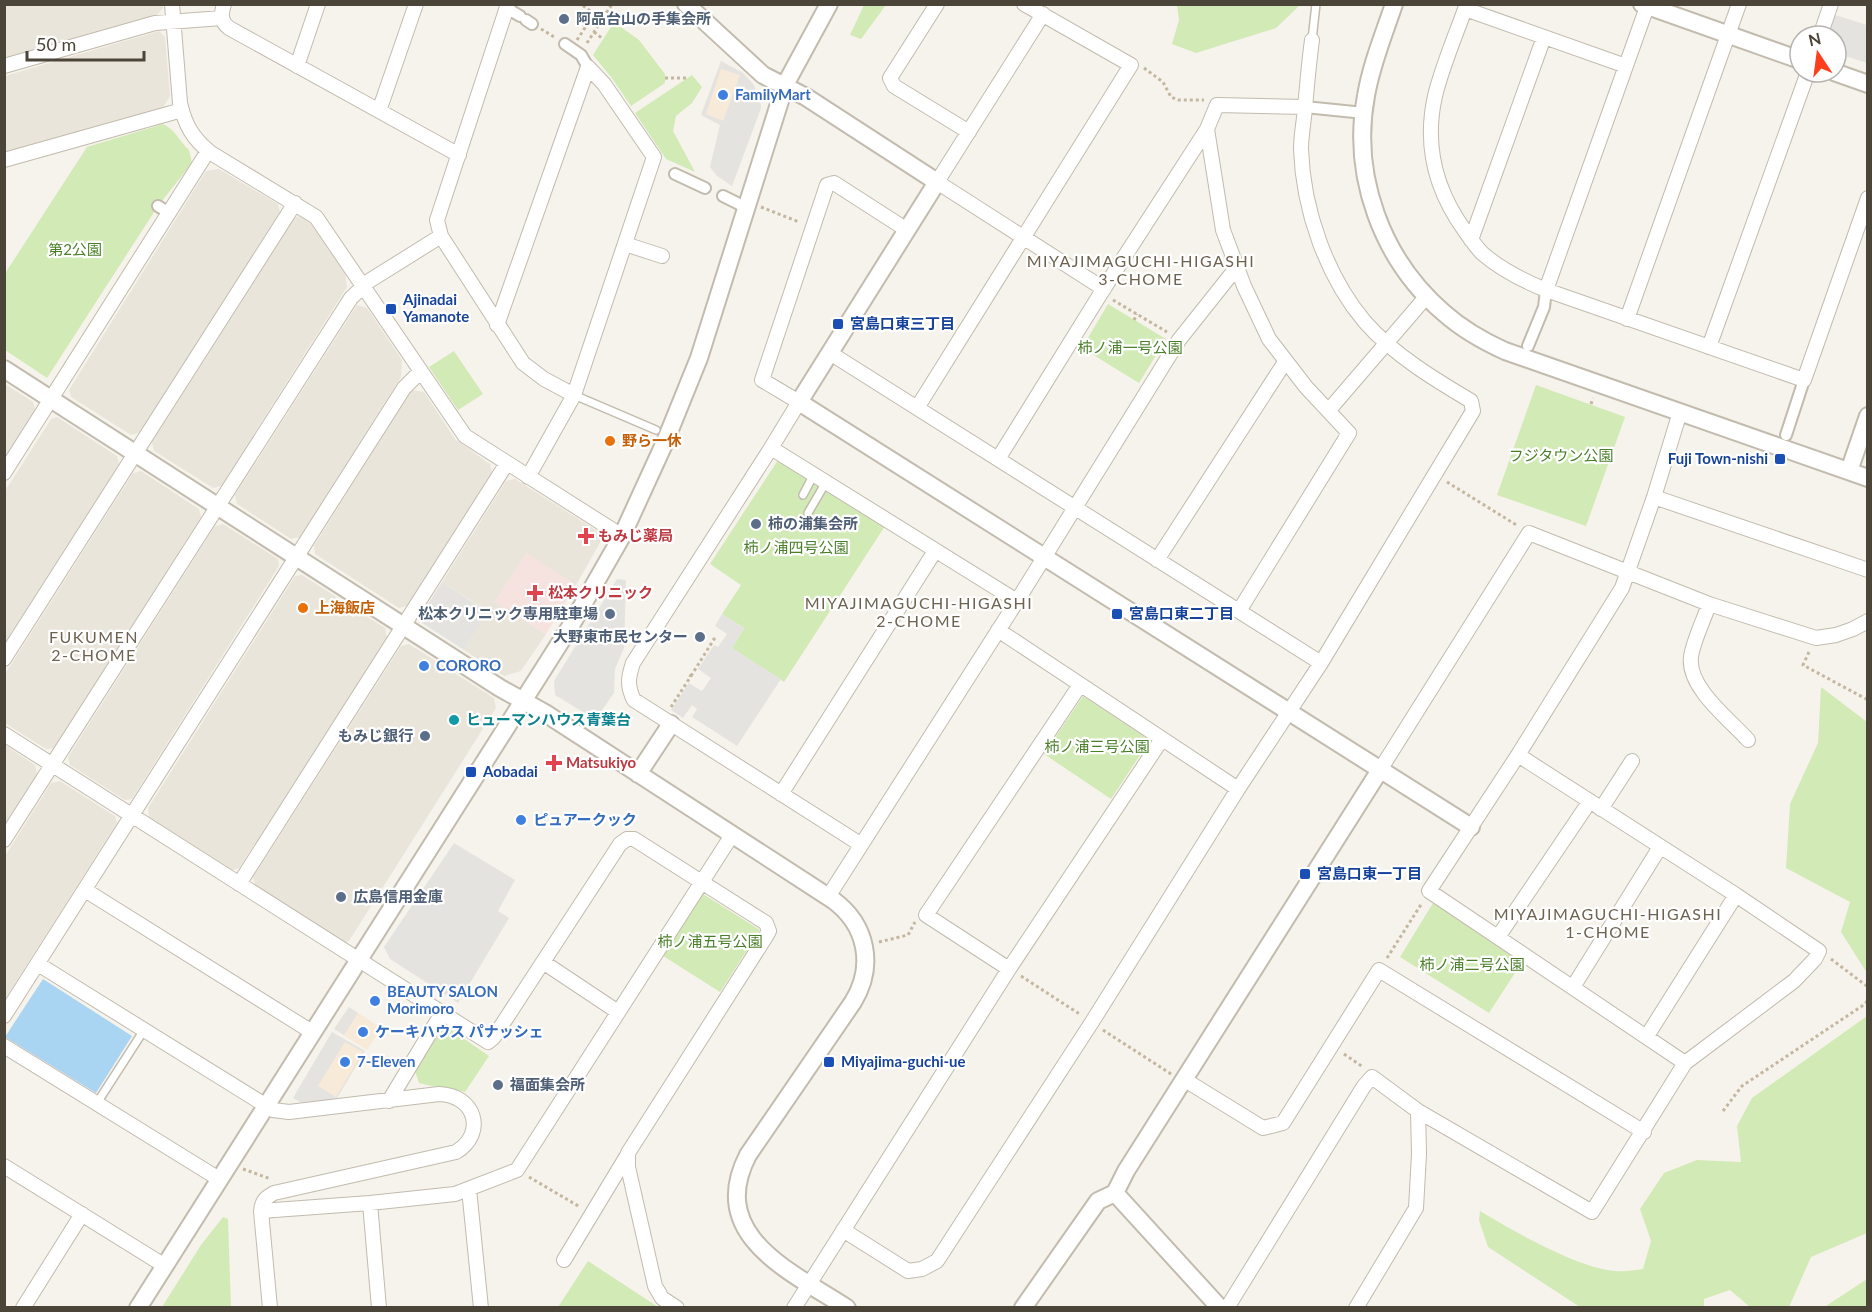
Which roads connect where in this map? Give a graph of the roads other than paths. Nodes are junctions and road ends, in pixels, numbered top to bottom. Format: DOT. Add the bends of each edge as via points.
graph roads {
  1 [pos="172,4"];
  2 [pos="318,4"];
  3 [pos="416,4"];
  4 [pos="686,4"];
  5 [pos="829,4"];
  6 [pos="937,4"];
  7 [pos="1316,4"];
  8 [pos="1394,4"];
  9 [pos="1739,4"];
  10 [pos="1832,4"];
  11 [pos="1645,5"];
  12 [pos="508,7"];
  13 [pos="1465,7"];
  14 [pos="1033,8"];
  15 [pos="223,11"];
  16 [pos="526,20"];
  17 [pos="173,21"];
  18 [pos="1824,24"];
  19 [pos="1729,35"];
  20 [pos="1544,37"];
  21 [pos="1312,40"];
  22 [pos="1788,56"];
  23 [pos="4,66"];
  24 [pos="297,66"];
  25 [pos="1626,66"];
  26 [pos="1848,77"];
  27 [pos="1804,84"];
  28 [pos="1868,84"];
  29 [pos="785,85"];
  30 [pos="1305,107"];
  31 [pos="182,111"];
  32 [pos="379,111"];
  33 [pos="1364,113"];
  34 [pos="1207,129"];
  35 [pos="969,132"];
  36 [pos="208,151"];
  37 [pos="459,155"];
  38 [pos="4,160"];
  39 [pos="675,174"];
  40 [pos="938,182"];
  41 [pos="705,188"];
  42 [pos="723,196"];
  43 [pos="1868,198"];
  44 [pos="296,204"];
  45 [pos="753,207"];
  46 [pos="907,230"];
  47 [pos="441,236"];
  48 [pos="1023,238"];
  49 [pos="1471,240"];
  50 [pos="625,244"];
  51 [pos="662,256"];
  52 [pos="1238,267"];
  53 [pos="363,286"];
  54 [pos="1546,290"];
  55 [pos="1103,291"];
  56 [pos="1426,297"];
  57 [pos="1627,318"];
  58 [pos="497,325"];
  59 [pos="1387,343"];
  60 [pos="1528,346"];
  61 [pos="1709,347"];
  62 [pos="830,353"];
  63 [pos="1285,362"];
  64 [pos="4,369"];
  65 [pos="421,371"];
  66 [pos="1804,380"];
  67 [pos="574,395"];
  68 [pos="52,399"];
  69 [pos="799,402"];
  70 [pos="917,408"];
  71 [pos="1329,410"];
  72 [pos="1680,412"];
  73 [pos="1868,416"];
  74 [pos="656,430"];
  75 [pos="1786,435"];
  76 [pos="771,448"];
  77 [pos="136,453"];
  78 [pos="998,459"];
  79 [pos="507,463"];
  80 [pos="1849,471"];
  81 [pos="4,473"];
  82 [pos="528,477"];
  83 [pos="1868,478"];
  84 [pos="819,479"];
  85 [pos="803,495"];
  86 [pos="1654,497"];
  87 [pos="218,506"];
  88 [pos="1075,508"];
  89 [pos="808,513"];
  90 [pos="622,536"];
  91 [pos="934,551"];
  92 [pos="297,557"];
  93 [pos="1045,558"];
  94 [pos="1157,560"];
  95 [pos="1868,570"];
  96 [pos="1628,572"];
  97 [pos="1017,601"];
  98 [pos="1709,604"];
  99 [pos="1239,611"];
  100 [pos="1868,621"];
  101 [pos="404,626"];
  102 [pos="998,630"];
  103 [pos="4,658"];
  104 [pos="1321,663"];
  105 [pos="1080,685"];
  106 [pos="523,700"];
  107 [pos="1288,712"];
  108 [pos="671,724"];
  109 [pos="4,734"];
  110 [pos="1162,739"];
  111 [pos="1748,740"];
  112 [pos="1518,755"];
  113 [pos="1632,761"];
  114 [pos="53,765"];
  115 [pos="1380,770"];
  116 [pos="638,774"];
  117 [pos="1238,789"];
  118 [pos="781,794"];
  119 [pos="1596,805"];
  120 [pos="132,816"];
  121 [pos="1471,827"];
  122 [pos="732,835"];
  123 [pos="4,840"];
  124 [pos="860,844"];
  125 [pos="1660,847"];
  126 [pos="702,883"];
  127 [pos="239,884"];
  128 [pos="85,890"];
  129 [pos="1736,895"];
  130 [pos="828,897"];
  131 [pos="1498,938"];
  132 [pos="357,959"];
  133 [pos="543,962"];
  134 [pos="38,964"];
  135 [pos="1009,969"];
  136 [pos="1573,987"];
  137 [pos="618,1012"];
  138 [pos="442,1013"];
  139 [pos="4,1016"];
  140 [pos="144,1030"];
  141 [pos="312,1032"];
  142 [pos="1647,1036"];
  143 [pos="4,1046"];
  144 [pos="1685,1063"];
  145 [pos="1179,1077"];
  146 [pos="389,1101"];
  147 [pos="97,1103"];
  148 [pos="265,1106"];
  149 [pos="1418,1111"];
  150 [pos="1644,1132"];
  151 [pos="628,1153"];
  152 [pos="7,1172"];
  153 [pos="219,1179"];
  154 [pos="469,1189"];
  155 [pos="1115,1193"];
  156 [pos="370,1203"];
  157 [pos="261,1211"];
  158 [pos="82,1214"];
  159 [pos="843,1230"];
  160 [pos="564,1260"];
  161 [pos="165,1266"];
  162 [pos="810,1283"];
  163 [pos="23,1308"];
  164 [pos="138,1308"];
  165 [pos="270,1308"];
  166 [pos="379,1308"];
  167 [pos="481,1308"];
  168 [pos="677,1308"];
  169 [pos="794,1308"];
  170 [pos="847,1308"];
  171 [pos="1023,1308"];
  172 [pos="1220,1308"];
  173 [pos="1227,1308"];
  174 [pos="1356,1308"];
  1 -- 17 [label="street"];
  2 -- 24 [label="street"];
  3 -- 32 [label="street"];
  4 -- 29 [label="street" via="763,75"];
  5 -- 29 [label="street"];
  6 -- 35 [label="street" via="890,78 894,86"];
  7 -- 21 [label="lane"];
  8 -- 33 [label="street" via="1371,73"];
  9 -- 19 [label="street"];
  10 -- 18 [label="street"];
  11 -- 19 [label="street"];
  11 -- 25 [label="street"];
  12 -- 16 [label="street"];
  12 -- 37 [label="street"];
  13 -- 20 [label="street"];
  13 -- 49 [label="street" via="1435,95 1430,144 1435,174 1446,200"];
  14 -- 35 [label="street"];
  14 -- 48 [label="street" via="1131,65"];
  15 -- 17 [label="street"];
  15 -- 24 [label="street" via="229,28"];
  17 -- 23 [label="street" via="153,23"];
  17 -- 31 [label="street"];
  19 -- 22 [label="street"];
  19 -- 57 [label="street"];
  20 -- 25 [label="street"];
  20 -- 49 [label="street"];
  21 -- 30 [label="street"];
  24 -- 32 [label="street"];
  25 -- 54 [label="street"];
  26 -- 28 [label="street"];
  27 -- 61 [label="street"];
  29 -- 40 [label="street"];
  29 -- 45 [label="street"];
  30 -- 33 [label="street"];
  30 -- 34 [label="street" via="1217,105"];
  30 -- 59 [label="street" via="1301,148 1318,237 1346,295 1365,322"];
  31 -- 36 [label="street" via="190,132"];
  31 -- 38 [label="street"];
  32 -- 37 [label="street"];
  33 -- 56 [label="street" via="1362,145 1376,215 1397,259"];
  34 -- 52 [label="street" via="1223,230"];
  34 -- 55 [label="street"];
  35 -- 40 [label="street"];
  36 -- 44 [label="street"];
  36 -- 68 [label="street" via="164,209"];
  37 -- 47 [label="street" via="436,220"];
  39 -- 41 [label="street"];
  40 -- 46 [label="street"];
  40 -- 48 [label="street"];
  42 -- 45 [label="street"];
  43 -- 66 [label="street"];
  44 -- 53 [label="street" via="316,217"];
  44 -- 77 [label="street"];
  45 -- 90 [label="street" via="699,358"];
  46 -- 62 [label="street"];
  46 -- 69 [label="street" via="834,183 827,185 762,380"];
  47 -- 53 [label="street"];
  47 -- 58 [label="street"];
  48 -- 55 [label="street"];
  48 -- 70 [label="street"];
  49 -- 54 [label="street" via="1493,262"];
  50 -- 51 [label="street"];
  50 -- 58 [label="street" via="658,163 578,52"];
  50 -- 67 [label="street"];
  52 -- 63 [label="street" via="1269,339"];
  52 -- 88 [label="street" via="1179,340"];
  53 -- 65 [label="street"];
  53 -- 87 [label="street" via="349,301"];
  54 -- 57 [label="street"];
  54 -- 60 [label="street" via="1544,307"];
  55 -- 78 [label="street"];
  56 -- 59 [label="street"];
  56 -- 72 [label="street" via="1463,328 1505,351"];
  57 -- 61 [label="street"];
  58 -- 67 [label="street" via="523,363"];
  59 -- 71 [label="street"];
  59 -- 104 [label="street" via="1471,401 1473,411"];
  61 -- 66 [label="street"];
  62 -- 69 [label="street"];
  62 -- 70 [label="street"];
  63 -- 71 [label="street"];
  63 -- 94 [label="street"];
  64 -- 68 [label="street"];
  65 -- 79 [label="street" via="461,433"];
  65 -- 92 [label="street" via="404,388"];
  66 -- 75 [label="street"];
  67 -- 74 [label="lane"];
  67 -- 82 [label="street"];
  68 -- 77 [label="street"];
  68 -- 81 [label="street"];
  69 -- 76 [label="street"];
  69 -- 93 [label="street"];
  70 -- 78 [label="street"];
  71 -- 99 [label="street" via="1349,433"];
  72 -- 80 [label="street"];
  72 -- 86 [label="street"];
  73 -- 80 [label="street"];
  76 -- 84 [label="street"];
  76 -- 108 [label="street" via="633,663 628,689 634,700"];
  77 -- 87 [label="street"];
  77 -- 103 [label="street"];
  78 -- 88 [label="street"];
  79 -- 82 [label="street"];
  79 -- 101 [label="street"];
  80 -- 83 [label="street"];
  82 -- 90 [label="street"];
  84 -- 85 [label="lane"];
  84 -- 89 [label="lane" via="822,489"];
  84 -- 91 [label="street"];
  86 -- 95 [label="street"];
  86 -- 96 [label="street"];
  87 -- 92 [label="street"];
  87 -- 114 [label="street"];
  88 -- 93 [label="street"];
  88 -- 94 [label="street"];
  90 -- 106 [label="street"];
  91 -- 97 [label="street"];
  91 -- 118 [label="street"];
  92 -- 101 [label="street"];
  92 -- 120 [label="street"];
  93 -- 97 [label="street"];
  93 -- 107 [label="street"];
  94 -- 99 [label="street"];
  96 -- 98 [label="street"];
  96 -- 112 [label="street" via="1622,588"];
  96 -- 115 [label="street" via="1530,533"];
  97 -- 102 [label="street"];
  98 -- 100 [label="street" via="1816,638 1836,635"];
  98 -- 111 [label="street" via="1691,657 1691,672 1697,685"];
  99 -- 104 [label="street"];
  101 -- 106 [label="street"];
  101 -- 127 [label="street"];
  102 -- 105 [label="street"];
  102 -- 124 [label="street"];
  104 -- 107 [label="street"];
  105 -- 110 [label="street"];
  105 -- 135 [label="street" via="926,915"];
  106 -- 116 [label="street"];
  106 -- 132 [label="street"];
  107 -- 115 [label="street"];
  107 -- 117 [label="street"];
  108 -- 116 [label="street"];
  108 -- 118 [label="street"];
  109 -- 114 [label="street"];
  110 -- 117 [label="street"];
  110 -- 135 [label="street"];
  112 -- 119 [label="street"];
  112 -- 121 [label="street"];
  113 -- 119 [label="street"];
  114 -- 120 [label="street"];
  114 -- 123 [label="street"];
  115 -- 121 [label="street"];
  115 -- 145 [label="street"];
  116 -- 122 [label="street"];
  117 -- 159 [label="street" via="937,1261 922,1269 908,1270"];
  118 -- 124 [label="street"];
  119 -- 125 [label="street"];
  119 -- 131 [label="street"];
  120 -- 127 [label="street"];
  120 -- 128 [label="street"];
  121 -- 131 [label="street" via="1429,891"];
  122 -- 126 [label="street"];
  122 -- 130 [label="street"];
  124 -- 130 [label="street"];
  125 -- 129 [label="street"];
  125 -- 136 [label="street"];
  126 -- 133 [label="street" via="634,839 627,839"];
  126 -- 137 [label="street"];
  126 -- 151 [label="street" via="716,897 766,923 769,931"];
  127 -- 132 [label="street"];
  128 -- 134 [label="street"];
  128 -- 141 [label="street"];
  129 -- 142 [label="street"];
  129 -- 144 [label="street" via="1819,951 1794,981"];
  130 -- 162 [label="street" via="846,911 860,931 866,955 864,980 748,1155 737,1191 741,1219 755,1244"];
  131 -- 136 [label="street"];
  132 -- 138 [label="street"];
  132 -- 141 [label="street"];
  133 -- 137 [label="street"];
  133 -- 138 [label="street" via="488,1042"];
  134 -- 139 [label="street"];
  134 -- 140 [label="street"];
  135 -- 159 [label="street"];
  136 -- 142 [label="street"];
  137 -- 154 [label="street" via="517,1170"];
  138 -- 146 [label="street"];
  140 -- 147 [label="lane"];
  140 -- 148 [label="street"];
  141 -- 148 [label="street"];
  142 -- 144 [label="street"];
  143 -- 147 [label="street"];
  144 -- 150 [label="street"];
  145 -- 150 [label="street" via="1263,1128 1283,1123 1379,970"];
  145 -- 155 [label="street"];
  146 -- 148 [label="street" via="289,1112"];
  146 -- 157 [label="street" via="440,1094 454,1096 466,1104 473,1116 471,1137 462,1149 450,1155 274,1193 262,1203"];
  147 -- 153 [label="street"];
  148 -- 153 [label="street"];
  149 -- 150 [label="street" via="1592,1212"];
  149 -- 173 [label="street" via="1372,1077"];
  149 -- 174 [label="street" via="1416,1208"];
  151 -- 160 [label="street"];
  151 -- 168 [label="street" via="655,1286 662,1298"];
  152 -- 158 [label="street"];
  153 -- 161 [label="street"];
  154 -- 156 [label="street"];
  154 -- 167 [label="street"];
  155 -- 171 [label="street" via="1098,1201"];
  155 -- 172 [label="street"];
  156 -- 157 [label="street"];
  156 -- 166 [label="street"];
  157 -- 165 [label="street"];
  158 -- 161 [label="street"];
  158 -- 163 [label="street"];
  159 -- 162 [label="street"];
  161 -- 164 [label="street"];
  162 -- 169 [label="street"];
  162 -- 170 [label="street"];
}
